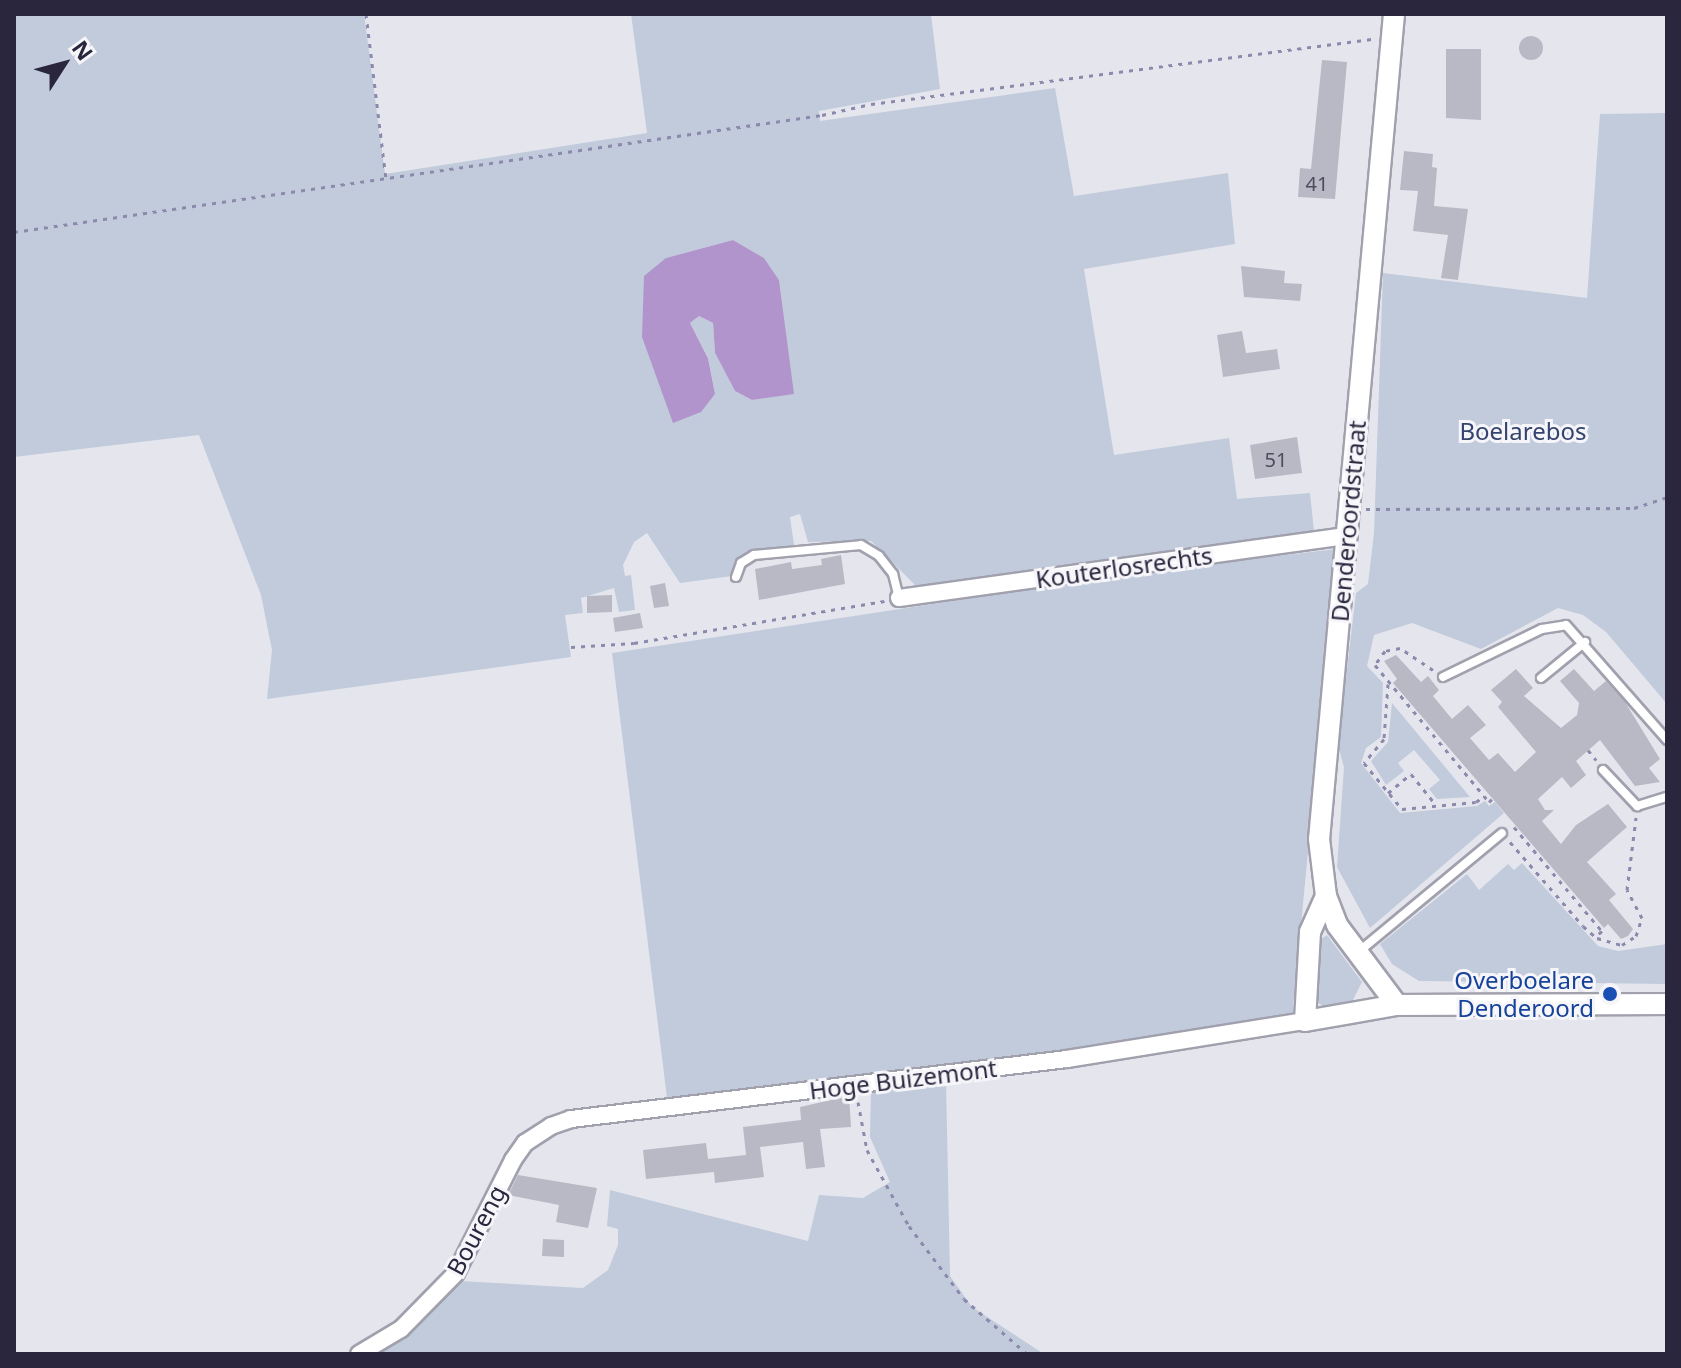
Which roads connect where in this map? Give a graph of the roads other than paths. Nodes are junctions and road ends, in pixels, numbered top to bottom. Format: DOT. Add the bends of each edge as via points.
graph roads {
  1 [pos="1394,14"];
  2 [pos="1348,536"];
  3 [pos="736,577"];
  4 [pos="899,598"];
  5 [pos="1585,642"];
  6 [pos="1443,677"];
  7 [pos="1541,678"];
  8 [pos="1667,740"];
  9 [pos="1603,770"];
  10 [pos="1666,794"];
  11 [pos="1502,833"];
  12 [pos="1326,896"];
  13 [pos="1357,953"];
  14 [pos="1667,1004"];
  15 [pos="1397,1005"];
  16 [pos="1305,1021"];
  17 [pos="513,1160"];
  18 [pos="359,1354"];
  1 -- 2 [label="street, Denderoordstraat"];
  2 -- 4 [label="street, Kouterlosrechts"];
  2 -- 12 [label="street, Denderoordstraat" via="1319,839"];
  3 -- 4 [label="lane" via="741,563 754,555 861,545 893,574"];
  5 -- 6 [label="lane" via="1573,628 1553,625"];
  5 -- 7 [label="lane"];
  5 -- 8 [label="lane"];
  9 -- 10 [label="lane" via="1637,806"];
  11 -- 13 [label="lane"];
  12 -- 13 [label="street, Denderoordstraat"];
  12 -- 16 [label="street" via="1310,932"];
  13 -- 15 [label="street, Denderoordstraat"];
  14 -- 15 [label="street, Hoge Buizemont"];
  15 -- 16 [label="street, Hoge Buizemont"];
  16 -- 17 [label="street, Hoge Buizemont" via="1067,1059 571,1119 537,1135"];
  17 -- 18 [label="street, Boureng" via="456,1273 401,1329"];
}
